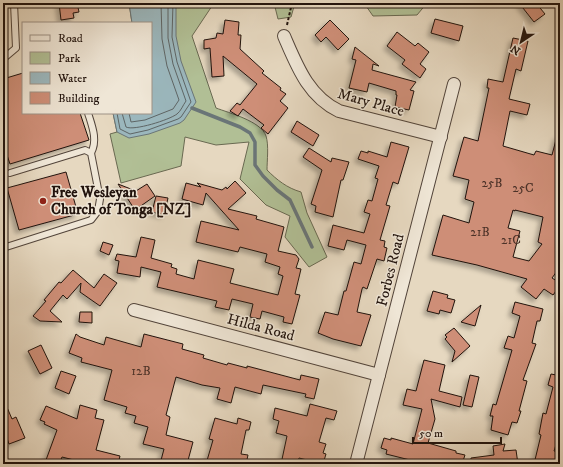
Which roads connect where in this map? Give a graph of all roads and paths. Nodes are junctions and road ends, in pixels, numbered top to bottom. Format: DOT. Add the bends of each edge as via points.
graph roads {
  1 [pos="14,3"];
  2 [pos="292,3"];
  3 [pos="284,36"];
  4 [pos="22,47"];
  5 [pos="16,48"];
  6 [pos="3,59"];
  7 [pos="454,84"];
  8 [pos="88,114"];
  9 [pos="441,137"];
  10 [pos="91,152"];
  11 [pos="10,173"];
  12 [pos="3,248"];
  13 [pos="134,310"];
  14 [pos="379,375"];
  15 [pos="356,464"];
  1 -- 5 [label="lane"];
  2 -- 3 [label="path"];
  3 -- 9 [label="street, Mary Place" via="303,78 326,105 339,112"];
  4 -- 5 [label="lane"];
  5 -- 6 [label="lane"];
  7 -- 9 [label="street, Forbes Road"];
  8 -- 10 [label="lane" via="95,140"];
  9 -- 14 [label="street, Forbes Road"];
  10 -- 11 [label="lane" via="85,150"];
  10 -- 12 [label="lane" via="100,199 98,211 91,220"];
  13 -- 14 [label="street, Hilda Road"];
  14 -- 15 [label="street, Forbes Road"];
}
